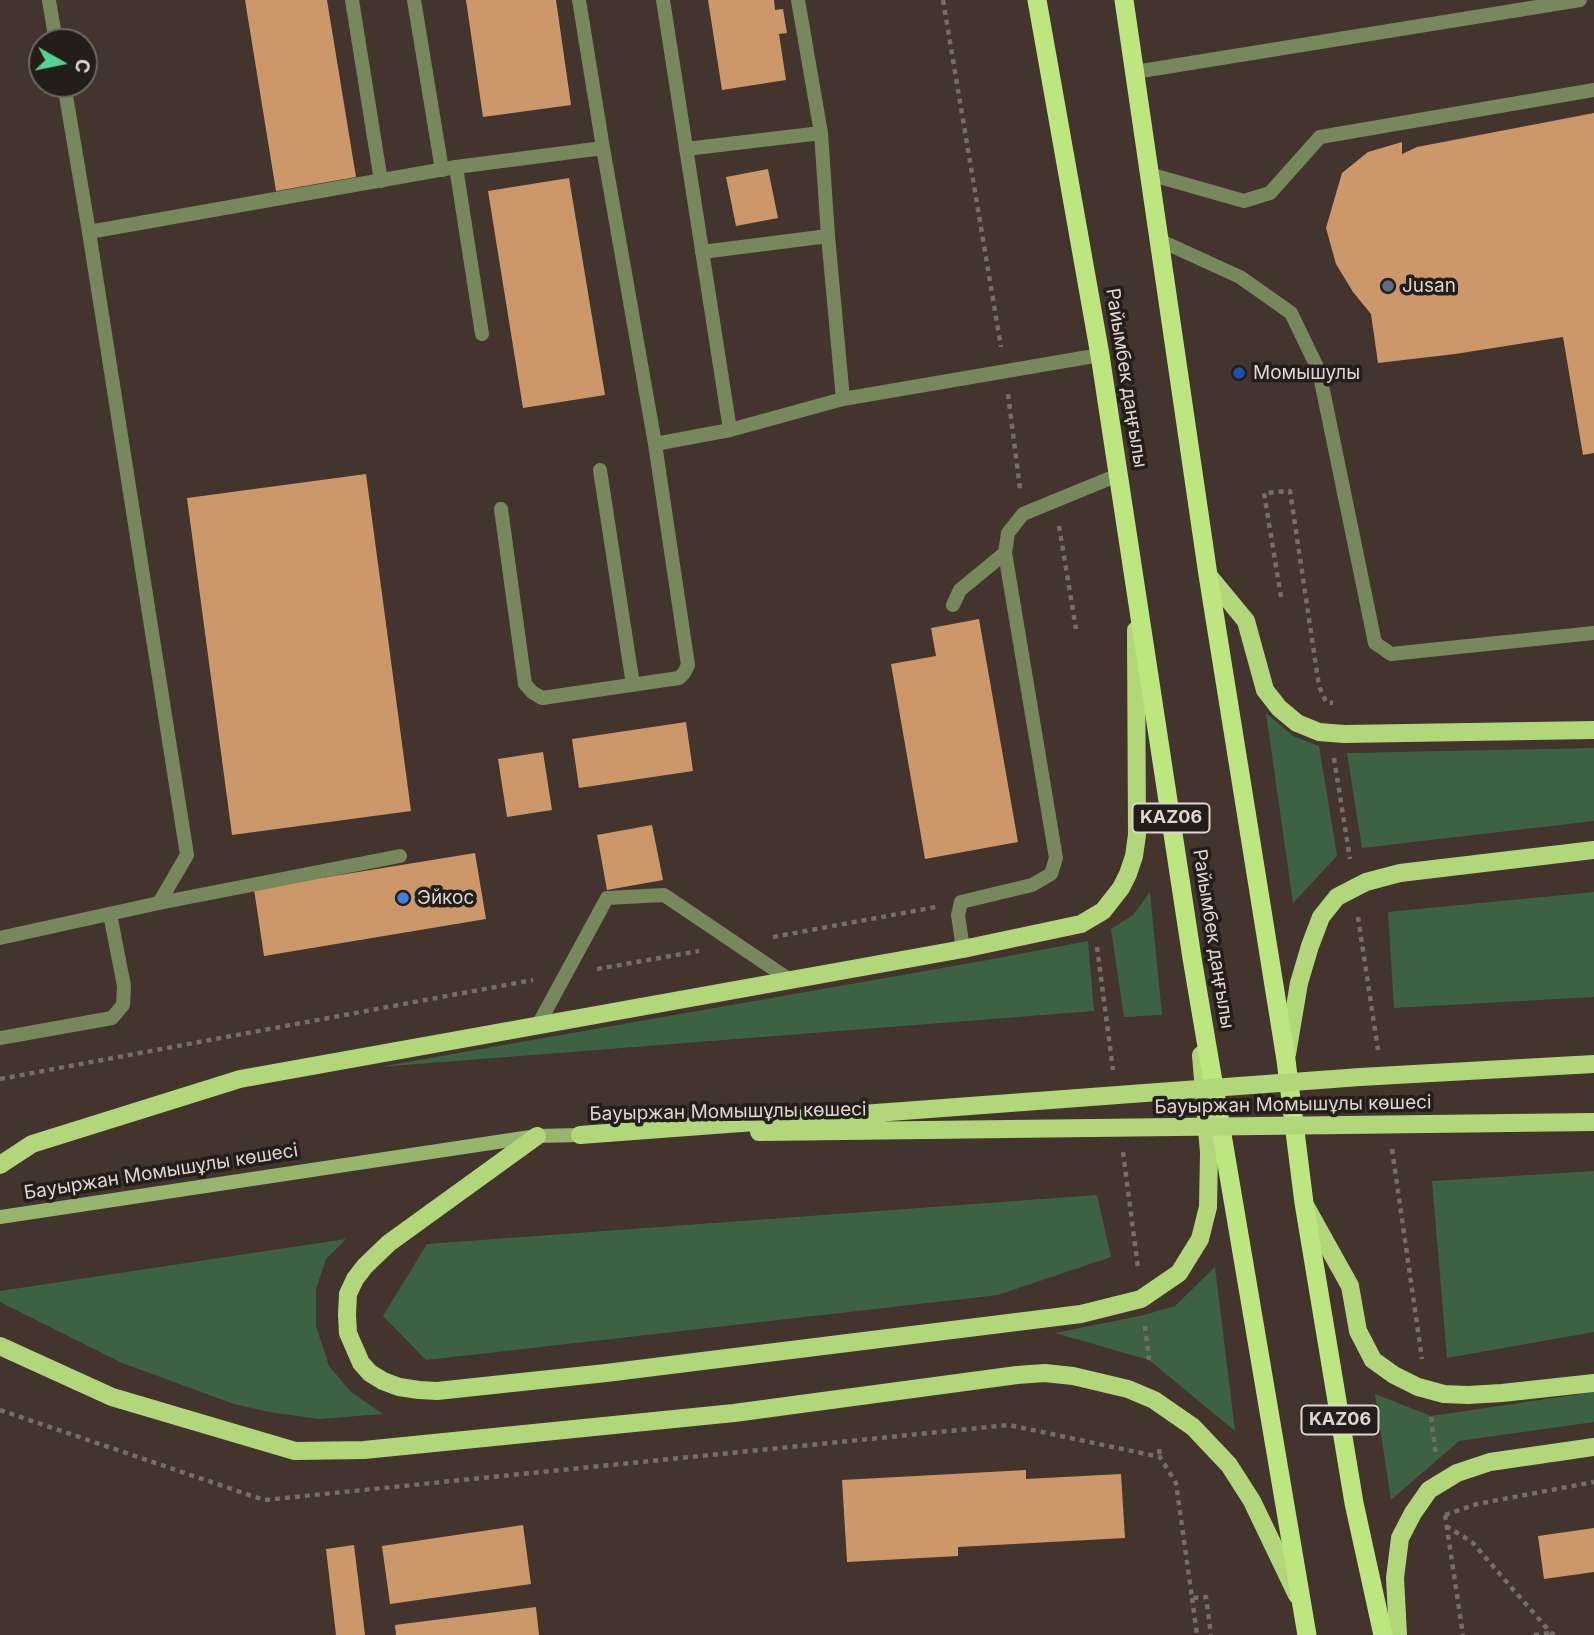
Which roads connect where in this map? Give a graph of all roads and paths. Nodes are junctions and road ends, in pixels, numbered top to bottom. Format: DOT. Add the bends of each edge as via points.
graph roads {
  1 [pos="49,0"];
  2 [pos="352,0"];
  3 [pos="414,0"];
  4 [pos="579,0"];
  5 [pos="663,0"];
  6 [pos="798,0"];
  7 [pos="943,0"];
  8 [pos="1037,0"];
  9 [pos="1124,0"];
  10 [pos="1580,0"];
  11 [pos="54,28"];
  12 [pos="1135,72"];
  13 [pos="1594,90"];
  14 [pos="66,98"];
  15 [pos="821,133"];
  16 [pos="603,148"];
  17 [pos="686,149"];
  18 [pos="449,169"];
  19 [pos="1149,174"];
  20 [pos="381,181"];
  21 [pos="89,232"];
  22 [pos="828,236"];
  23 [pos="1159,240"];
  24 [pos="702,252"];
  25 [pos="482,334"];
  26 [pos="1100,355"];
  27 [pos="1006,371"];
  28 [pos="843,399"];
  29 [pos="730,430"];
  30 [pos="655,444"];
  31 [pos="600,470"];
  32 [pos="1118,475"];
  33 [pos="1267,504"];
  34 [pos="501,509"];
  35 [pos="1023,514"];
  36 [pos="1062,545"];
  37 [pos="1005,554"];
  38 [pos="1208,575"];
  39 [pos="1135,587"];
  40 [pos="1281,597"];
  41 [pos="953,605"];
  42 [pos="1076,629"];
  43 [pos="1594,633"];
  44 [pos="633,685"];
  45 [pos="1594,730"];
  46 [pos="1333,750"];
  47 [pos="1594,850"];
  48 [pos="400,856"];
  49 [pos="1350,859"];
  50 [pos="961,902"];
  51 [pos="159,903"];
  52 [pos="110,914"];
  53 [pos="0,938"];
  54 [pos="737,944"];
  55 [pos="963,948"];
  56 [pos="1192,958"];
  57 [pos="565,974"];
  58 [pos="789,979"];
  59 [pos="538,1025"];
  60 [pos="0,1038"];
  61 [pos="1286,1060"];
  62 [pos="1594,1064"];
  63 [pos="0,1079"];
  64 [pos="1594,1122"];
  65 [pos="580,1135"];
  66 [pos="537,1136"];
  67 [pos="0,1165"];
  68 [pos="1304,1203"];
  69 [pos="0,1217"];
  70 [pos="1144,1315"];
  71 [pos="0,1346"];
  72 [pos="1149,1360"];
  73 [pos="1594,1383"];
  74 [pos="0,1410"];
  75 [pos="1431,1416"];
  76 [pos="1594,1447"];
  77 [pos="1159,1449"];
  78 [pos="1160,1457"];
  79 [pos="1437,1460"];
  80 [pos="1594,1482"];
  81 [pos="1445,1515"];
  82 [pos="1446,1526"];
  83 [pos="1448,1537"];
  84 [pos="1192,1598"];
  85 [pos="1301,1602"];
  86 [pos="1553,1634"];
  87 [pos="1197,1635"];
  88 [pos="1211,1635"];
  89 [pos="1307,1635"];
  90 [pos="1383,1635"];
  91 [pos="1398,1635"];
  92 [pos="1463,1635"];
  93 [pos="1534,1635"];
  1 -- 11 [label="street"];
  2 -- 20 [label="street"];
  3 -- 18 [label="street"];
  4 -- 16 [label="street"];
  5 -- 17 [label="street"];
  6 -- 15 [label="street"];
  7 -- 27 [label="path"];
  8 -- 26 [label="highway, Райымбек даңғылы / KАZ06"];
  9 -- 12 [label="highway, KАZ06"];
  10 -- 12 [label="street"];
  12 -- 19 [label="highway, KАZ06"];
  13 -- 19 [label="street" via="1320,137 1270,193 1244,201"];
  14 -- 21 [label="street"];
  15 -- 17 [label="street"];
  15 -- 22 [label="street"];
  16 -- 18 [label="street"];
  16 -- 30 [label="street"];
  17 -- 24 [label="street"];
  18 -- 20 [label="street"];
  18 -- 25 [label="street"];
  19 -- 23 [label="highway, KАZ06"];
  20 -- 21 [label="street"];
  21 -- 51 [label="street" via="187,855"];
  22 -- 24 [label="street"];
  22 -- 28 [label="street"];
  23 -- 38 [label="highway, KАZ06"];
  23 -- 43 [label="street" via="1240,277 1291,313 1319,370 1375,643 1391,654"];
  24 -- 29 [label="street"];
  26 -- 27 [label="street"];
  26 -- 32 [label="highway, Райымбек даңғылы / KАZ06"];
  27 -- 28 [label="street"];
  27 -- 35 [label="path"];
  28 -- 29 [label="street"];
  29 -- 30 [label="street"];
  30 -- 44 [label="street" via="688,665 679,678"];
  31 -- 44 [label="street"];
  32 -- 35 [label="street"];
  32 -- 39 [label="highway, Райымбек даңғылы / KАZ06"];
  33 -- 40 [label="path"];
  34 -- 44 [label="street" via="525,684 542,698"];
  35 -- 37 [label="street" via="1008,533"];
  36 -- 42 [label="path"];
  37 -- 41 [label="street" via="960,590"];
  37 -- 50 [label="street" via="1056,858 1051,874 1032,885"];
  38 -- 45 [label="main road" via="1246,621 1265,690 1297,723 1319,732"];
  38 -- 61 [label="highway, KАZ06"];
  39 -- 55 [label="main road" via="1138,835 1128,874 1103,911 1081,924"];
  39 -- 56 [label="highway, Райымбек даңғылы / KАZ06"];
  46 -- 49 [label="path"];
  47 -- 61 [label="main road" via="1400,873 1366,882 1338,897 1321,917 1310,946"];
  48 -- 51 [label="street"];
  50 -- 54 [label="path"];
  50 -- 55 [label="street" via="958,915"];
  51 -- 52 [label="street"];
  52 -- 53 [label="street"];
  52 -- 60 [label="street" via="124,986 122,1004 112,1018"];
  54 -- 57 [label="path"];
  54 -- 57 [label="street" via="664,895 607,898"];
  54 -- 58 [label="street"];
  55 -- 58 [label="main road"];
  56 -- 66 [label="main road" via="1209,1153 1208,1207 1200,1239 1179,1273 1142,1299 1081,1314 437,1391 399,1387 370,1373 348,1333 348,1294 355,1279 389,1243"];
  56 -- 85 [label="highway, Райымбек даңғылы / KАZ06"];
  57 -- 59 [label="street"];
  57 -- 63 [label="path"];
  58 -- 59 [label="main road"];
  59 -- 67 [label="main road" via="240,1079 32,1144"];
  61 -- 68 [label="highway, KАZ06"];
  62 -- 65 [label="main road, Бауыржан Момышұлы көшесі, bridge"];
  64 -- 65 [label="main road, Бауыржан Момышұлы көшесі, bridge"];
  65 -- 66 [label="main road, Бауыржан Момышұлы көшесі"];
  66 -- 69 [label="main road, Бауыржан Момышұлы көшесі"];
  68 -- 73 [label="main road" via="1350,1286 1359,1331 1373,1360 1394,1375 1418,1387 1468,1395"];
  68 -- 90 [label="highway, KАZ06" via="1354,1503"];
  70 -- 72 [label="path"];
  71 -- 85 [label="main road" via="112,1397 295,1451 364,1450 734,1413 1017,1375 1073,1376 1154,1400 1193,1427 1228,1465 1252,1501"];
  74 -- 78 [label="path" via="264,1500 1009,1425"];
  75 -- 79 [label="path"];
  76 -- 91 [label="main road" via="1490,1462 1457,1473 1429,1490 1400,1538 1395,1578"];
  77 -- 78 [label="path"];
  78 -- 84 [label="path" via="1176,1483"];
  80 -- 81 [label="path" via="1477,1504"];
  82 -- 86 [label="path" via="1472,1542"];
  83 -- 92 [label="path"];
  84 -- 87 [label="path"];
  84 -- 88 [label="path" via="1206,1597"];
  85 -- 89 [label="highway, Райымбек даңғылы / KАZ06"];
  86 -- 93 [label="path"];
}
